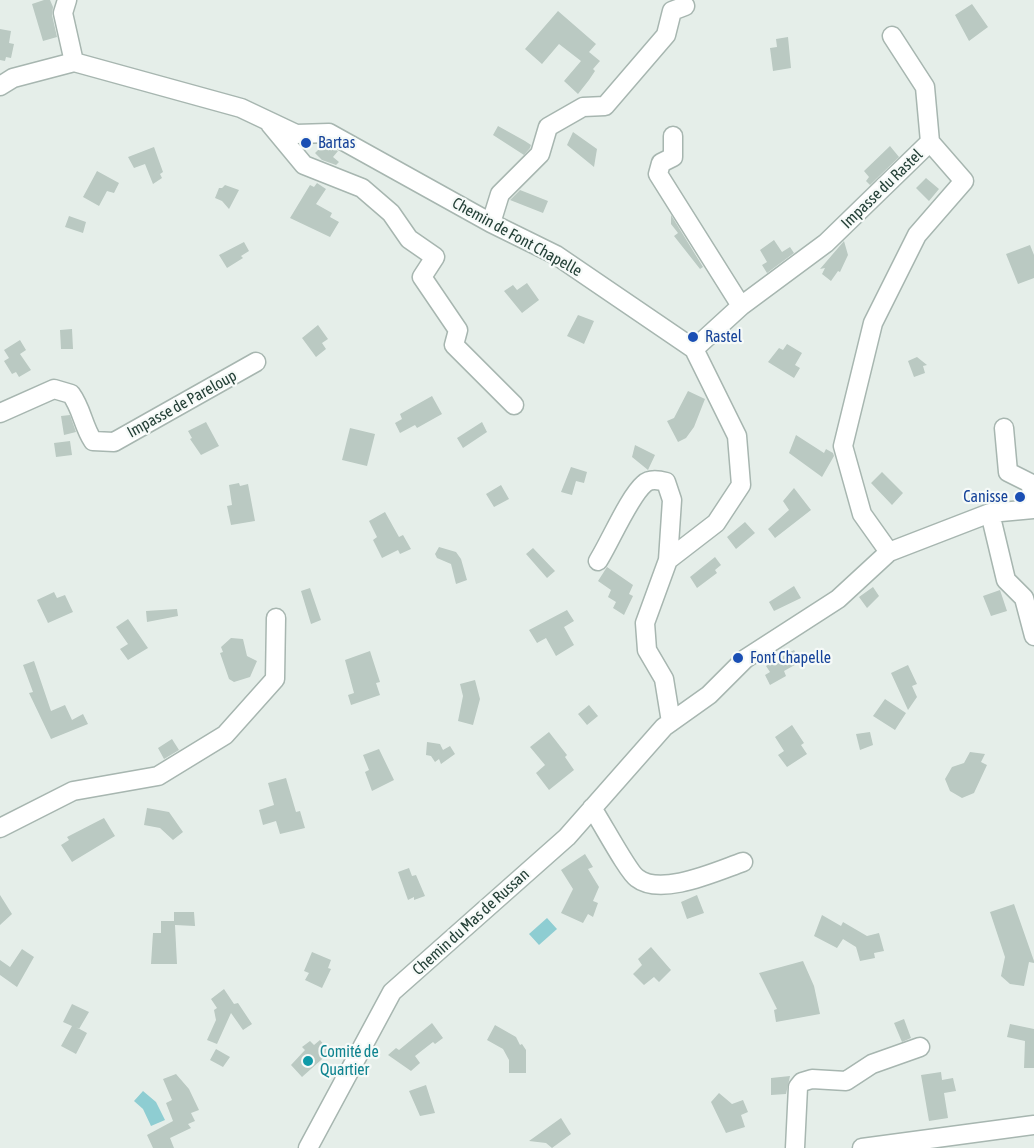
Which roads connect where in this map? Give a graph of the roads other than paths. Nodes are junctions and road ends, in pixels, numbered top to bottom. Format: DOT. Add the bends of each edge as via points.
graph roads {
  1 [pos="67,0"];
  2 [pos="685,6"];
  3 [pos="892,36"];
  4 [pos="74,62"];
  5 [pos="0,86"];
  6 [pos="267,120"];
  7 [pos="673,136"];
  8 [pos="930,142"];
  9 [pos="491,223"];
  10 [pos="741,306"];
  11 [pos="694,349"];
  12 [pos="256,362"];
  13 [pos="514,405"];
  14 [pos="0,413"];
  15 [pos="1004,428"];
  16 [pos="1034,501"];
  17 [pos="1034,509"];
  18 [pos="990,513"];
  19 [pos="889,552"];
  20 [pos="668,560"];
  21 [pos="598,561"];
  22 [pos="276,618"];
  23 [pos="1034,636"];
  24 [pos="671,722"];
  25 [pos="592,808"];
  26 [pos="0,828"];
  27 [pos="743,862"];
  28 [pos="920,1047"];
  29 [pos="1034,1125"];
  30 [pos="308,1148"];
  31 [pos="795,1148"];
  32 [pos="862,1148"];
  1 -- 4 [label="street" via="63,13"];
  2 -- 9 [label="street" via="672,10 666,35 605,106 583,107 548,127 540,154 500,194"];
  3 -- 8 [label="street, Impasse du Rastel" via="925,87"];
  4 -- 5 [label="street" via="13,78"];
  4 -- 6 [label="street, Chemin de Font Chapelle" via="241,108"];
  6 -- 9 [label="street, Chemin de Font Chapelle" via="296,134 329,133"];
  6 -- 13 [label="street" via="304,165 362,188 391,213 409,239 435,256 422,278 458,330 454,345"];
  7 -- 10 [label="street" via="673,157 661,163 658,174"];
  8 -- 10 [label="street, Impasse du Rastel" via="826,243"];
  8 -- 19 [label="street" via="964,181 917,235 873,323 843,446 862,514"];
  9 -- 11 [label="street, Chemin de Font Chapelle" via="556,255"];
  10 -- 11 [label="street, Impasse du Rastel"];
  11 -- 20 [label="street, Chemin de Font Chapelle" via="737,436 741,485 716,523"];
  12 -- 14 [label="street, Impasse de Pareloup" via="114,442 93,441 81,407 71,394 54,389"];
  15 -- 16 [label="street" via="1008,472 1030,483"];
  17 -- 18 [label="street"];
  18 -- 19 [label="street"];
  18 -- 23 [label="street" via="1006,580 1024,598"];
  19 -- 24 [label="street, Chemin du Mas de Russan" via="838,599 745,659 709,695"];
  20 -- 21 [label="street" via="672,500 666,482 657,480 645,483 631,501"];
  20 -- 24 [label="street" via="645,623 647,650 664,679"];
  22 -- 26 [label="street" via="275,679 225,735 158,776 72,791"];
  24 -- 25 [label="street, Chemin du Mas de Russan"];
  25 -- 27 [label="street" via="636,878 655,886 697,878"];
  25 -- 30 [label="street, Chemin du Mas de Russan" via="567,837 392,992"];
  28 -- 31 [label="street" via="872,1064 846,1081 802,1082 798,1087"];
  29 -- 32 [label="street"];
}
